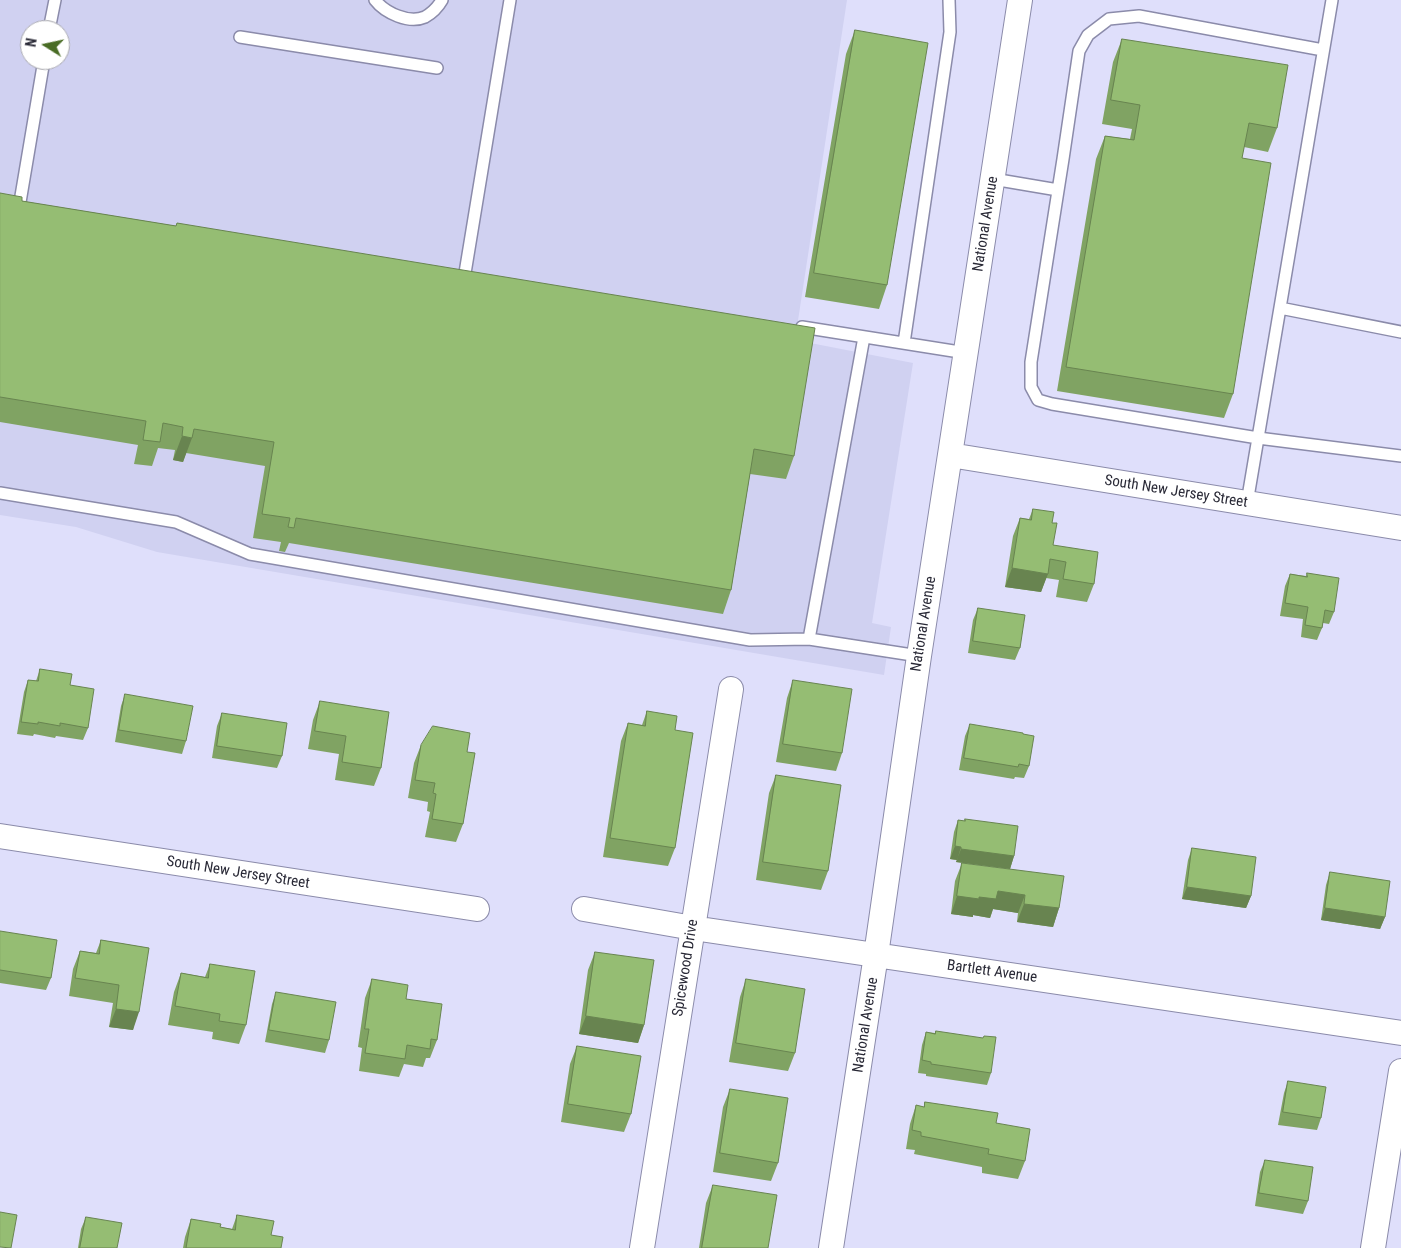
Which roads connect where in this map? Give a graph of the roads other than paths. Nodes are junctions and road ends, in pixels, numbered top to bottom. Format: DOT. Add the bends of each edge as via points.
graph roads {
  1 [pos="54,0"];
  2 [pos="375,0"];
  3 [pos="442,0"];
  4 [pos="510,0"];
  5 [pos="950,0"];
  6 [pos="1020,0"];
  7 [pos="1332,0"];
  8 [pos="51,20"];
  9 [pos="240,37"];
  10 [pos="1324,50"];
  11 [pos="437,68"];
  12 [pos="43,70"];
  13 [pos="993,179"];
  14 [pos="1058,190"];
  15 [pos="7,200"];
  16 [pos="466,273"];
  17 [pos="1280,308"];
  18 [pos="788,325"];
  19 [pos="1401,332"];
  20 [pos="864,337"];
  21 [pos="904,343"];
  22 [pos="966,353"];
  23 [pos="1258,438"];
  24 [pos="950,455"];
  25 [pos="1401,456"];
  26 [pos="0,493"];
  27 [pos="1247,503"];
  28 [pos="1401,528"];
  29 [pos="809,639"];
  30 [pos="919,656"];
  31 [pos="731,689"];
  32 [pos="0,836"];
  33 [pos="477,909"];
  34 [pos="584,909"];
  35 [pos="693,928"];
  36 [pos="876,955"];
  37 [pos="1401,1033"];
  38 [pos="1401,1070"];
  39 [pos="642,1248"];
  40 [pos="831,1248"];
  41 [pos="1373,1248"];
  1 -- 8 [label="lane"];
  2 -- 3 [label="lane" via="381,8 412,19 424,17"];
  4 -- 16 [label="lane"];
  5 -- 21 [label="lane" via="950,32"];
  6 -- 13 [label="street, National Avenue"];
  7 -- 10 [label="lane"];
  9 -- 11 [label="lane"];
  10 -- 14 [label="lane" via="1139,16 1108,19 1088,35 1079,51"];
  10 -- 17 [label="lane"];
  12 -- 15 [label="lane" via="25,203"];
  13 -- 14 [label="lane"];
  13 -- 22 [label="street, National Avenue"];
  14 -- 23 [label="lane" via="1031,362 1031,387 1038,400"];
  17 -- 19 [label="lane"];
  17 -- 23 [label="lane"];
  18 -- 20 [label="lane"];
  20 -- 21 [label="lane"];
  20 -- 29 [label="lane"];
  21 -- 22 [label="lane"];
  22 -- 24 [label="street, National Avenue"];
  23 -- 25 [label="lane"];
  23 -- 27 [label="lane"];
  24 -- 27 [label="street, South New Jersey Street"];
  24 -- 30 [label="street, National Avenue"];
  26 -- 29 [label="lane" via="176,522 250,554 750,640"];
  27 -- 28 [label="street, South New Jersey Street"];
  29 -- 30 [label="lane"];
  30 -- 36 [label="street, National Avenue"];
  31 -- 35 [label="street, Spicewood Drive"];
  32 -- 33 [label="street, South New Jersey Street"];
  34 -- 35 [label="street, Bartlett Avenue"];
  35 -- 36 [label="street, Bartlett Avenue"];
  35 -- 39 [label="street, Spicewood Drive"];
  36 -- 37 [label="street, Bartlett Avenue"];
  36 -- 40 [label="street, National Avenue"];
  38 -- 41 [label="street"];
}
